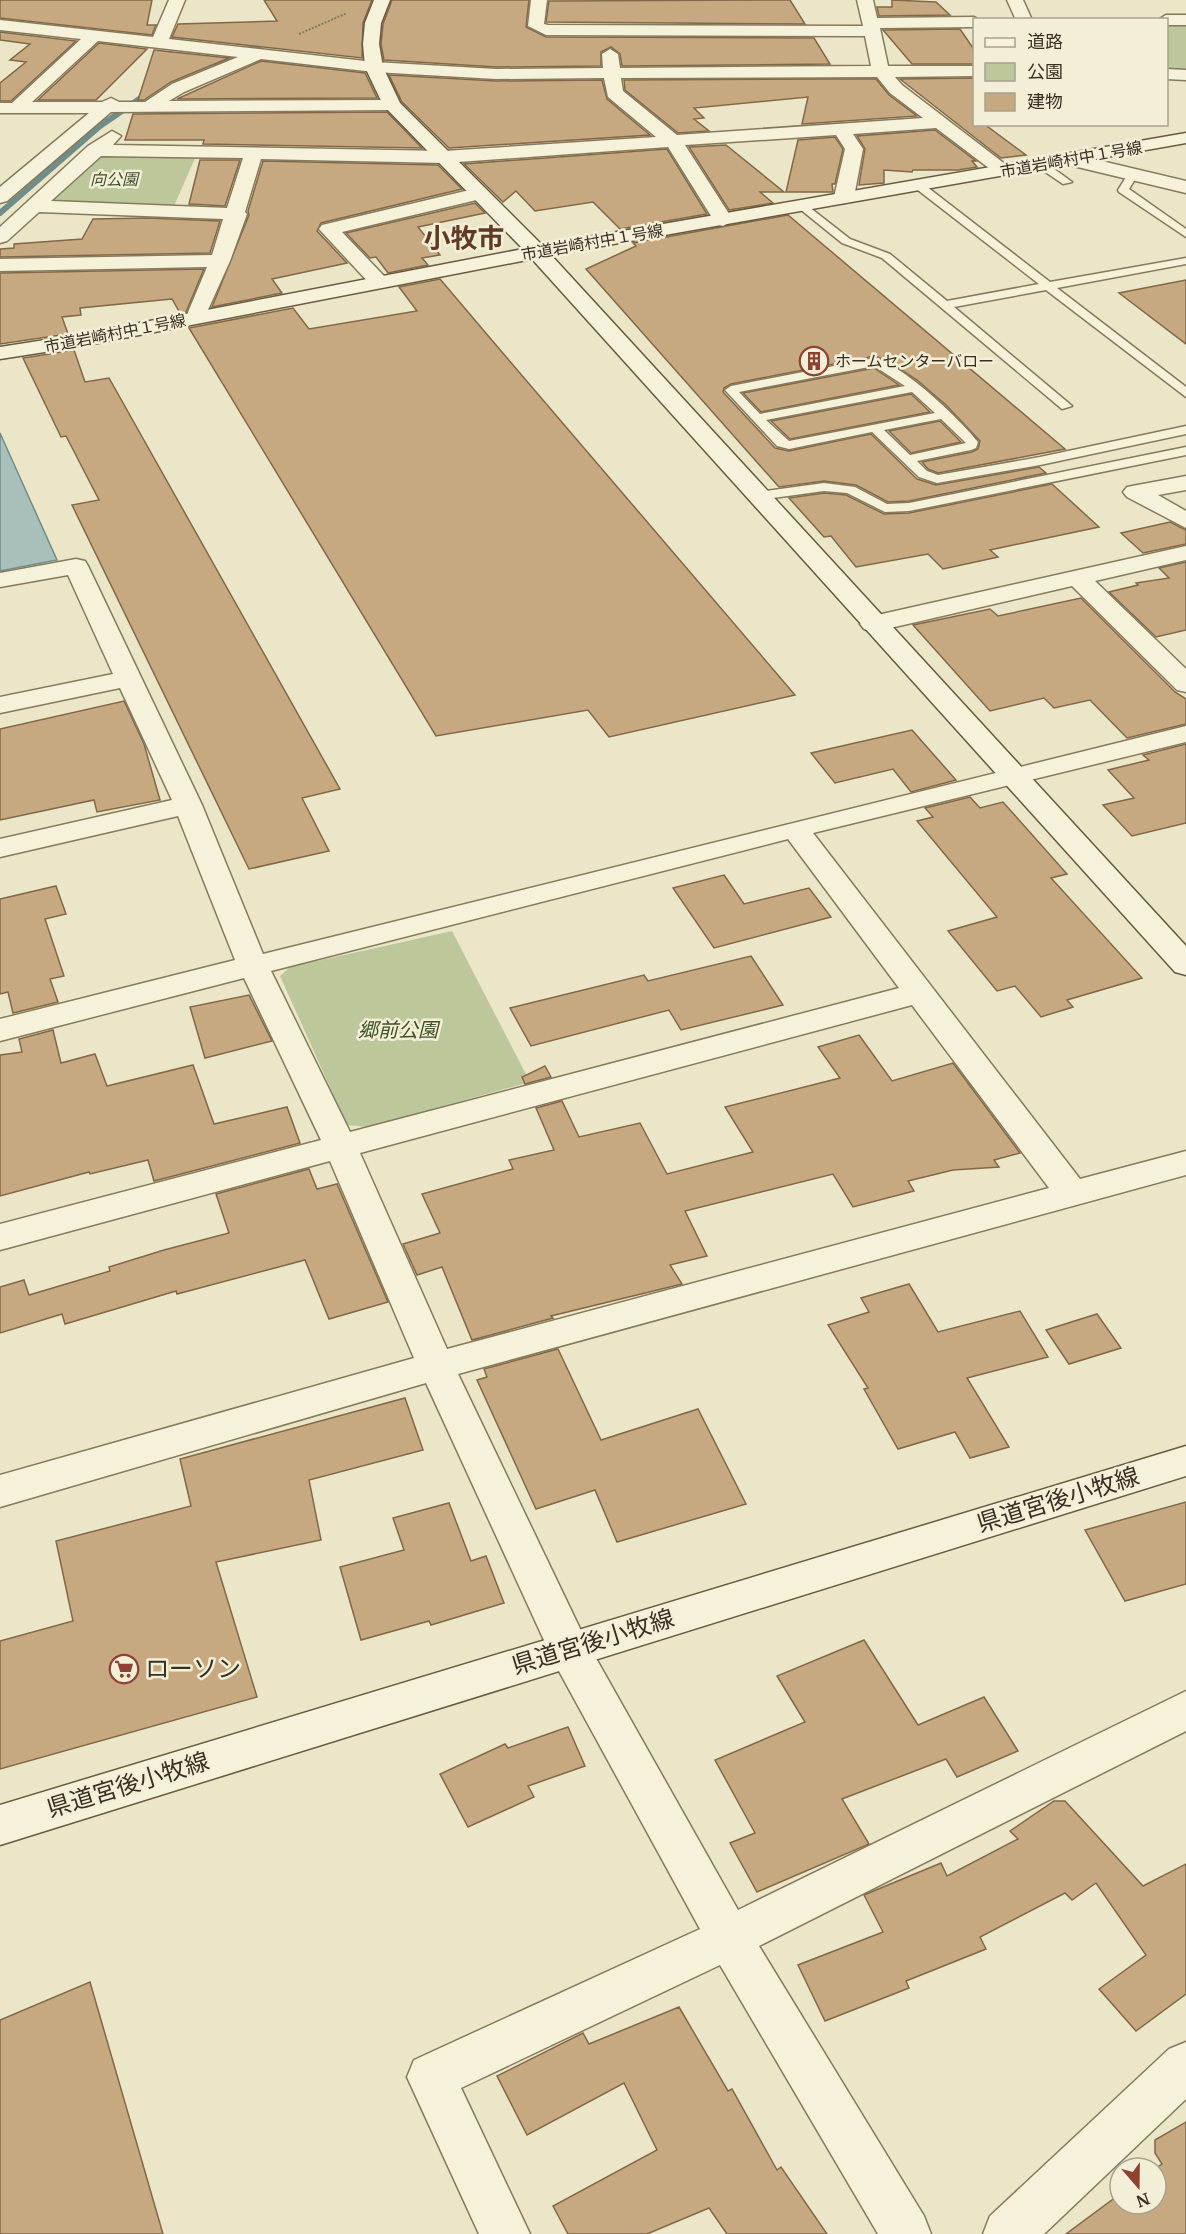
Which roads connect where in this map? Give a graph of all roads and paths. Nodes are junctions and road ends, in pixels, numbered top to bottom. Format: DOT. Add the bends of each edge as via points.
graph roads {
  1 [pos="177,0"];
  2 [pos="382,0"];
  3 [pos="539,0"];
  4 [pos="865,0"];
  5 [pos="1015,0"];
  6 [pos="352,12"];
  7 [pos="1023,18"];
  8 [pos="1168,20"];
  9 [pos="1186,20"];
  10 [pos="973,22"];
  11 [pos="0,25"];
  12 [pos="871,27"];
  13 [pos="608,30"];
  14 [pos="96,35"];
  15 [pos="159,42"];
  16 [pos="225,50"];
  17 [pos="255,53"];
  18 [pos="183,65"];
  19 [pos="374,67"];
  20 [pos="881,71"];
  21 [pos="973,71"];
  22 [pos="611,74"];
  23 [pos="1168,74"];
  24 [pos="1186,75"];
  25 [pos="130,91"];
  26 [pos="392,105"];
  27 [pos="145,106"];
  28 [pos="108,107"];
  29 [pos="8,108"];
  30 [pos="940,122"];
  31 [pos="842,130"];
  32 [pos="1186,138"];
  33 [pos="674,142"];
  34 [pos="94,150"];
  35 [pos="254,153"];
  36 [pos="444,157"];
  37 [pos="1072,160"];
  38 [pos="1042,165"];
  39 [pos="1005,171"];
  40 [pos="1132,176"];
  41 [pos="1066,182"];
  42 [pos="918,185"];
  43 [pos="1186,187"];
  44 [pos="478,194"];
  45 [pos="0,196"];
  46 [pos="844,197"];
  47 [pos="800,205"];
  48 [pos="35,206"];
  49 [pos="237,214"];
  50 [pos="723,220"];
  51 [pos="1186,234"];
  52 [pos="0,237"];
  53 [pos="537,252"];
  54 [pos="220,261"];
  55 [pos="1186,261"];
  56 [pos="0,265"];
  57 [pos="378,281"];
  58 [pos="1049,286"];
  59 [pos="945,305"];
  60 [pos="196,317"];
  61 [pos="0,353"];
  62 [pos="914,388"];
  63 [pos="1186,393"];
  64 [pos="1066,406"];
  65 [pos="942,415"];
  66 [pos="758,418"];
  67 [pos="875,428"];
  68 [pos="1186,430"];
  69 [pos="1186,451"];
  70 [pos="907,459"];
  71 [pos="1186,483"];
  72 [pos="758,496"];
  73 [pos="1186,521"];
  74 [pos="1186,553"];
  75 [pos="1078,578"];
  76 [pos="0,580"];
  77 [pos="873,624"];
  78 [pos="130,678"];
  79 [pos="1186,684"];
  80 [pos="0,705"];
  81 [pos="1186,735"];
  82 [pos="1014,776"];
  83 [pos="188,805"];
  84 [pos="795,829"];
  85 [pos="0,848"];
  86 [pos="1186,965"];
  87 [pos="253,966"];
  88 [pos="920,993"];
  89 [pos="0,1030"];
  90 [pos="340,1147"];
  91 [pos="1186,1163"];
  92 [pos="1071,1192"];
  93 [pos="0,1237"];
  94 [pos="436,1366"];
  95 [pos="1186,1461"];
  96 [pos="0,1491"];
  97 [pos="569,1649"];
  98 [pos="1184,1715"];
  99 [pos="0,1825"];
  100 [pos="729,1938"];
  101 [pos="1186,2066"];
  102 [pos="505,2234"];
  103 [pos="906,2234"];
  104 [pos="1008,2234"];
  1 -- 15 [label="street"];
  2 -- 19 [label="street" via="371,44"];
  3 -- 13 [label="street" via="536,26 546,30"];
  4 -- 12 [label="street"];
  5 -- 7 [label="street"];
  6 -- 17 [label="path"];
  8 -- 9 [label="street"];
  10 -- 12 [label="street"];
  11 -- 14 [label="street"];
  12 -- 13 [label="street"];
  12 -- 20 [label="street"];
  13 -- 22 [label="street"];
  14 -- 15 [label="street"];
  14 -- 29 [label="street"];
  15 -- 16 [label="street"];
  16 -- 17 [label="street"];
  16 -- 18 [label="street"];
  17 -- 19 [label="street"];
  17 -- 27 [label="street"];
  19 -- 22 [label="street" via="496,74"];
  19 -- 26 [label="street"];
  20 -- 21 [label="street"];
  20 -- 22 [label="street"];
  20 -- 30 [label="street" via="896,89"];
  22 -- 33 [label="street" via="614,93"];
  23 -- 24 [label="street"];
  25 -- 28 [label="street"];
  26 -- 27 [label="street"];
  26 -- 36 [label="street"];
  27 -- 28 [label="street"];
  27 -- 34 [label="street"];
  28 -- 29 [label="street"];
  28 -- 45 [label="street"];
  30 -- 31 [label="street"];
  30 -- 39 [label="street"];
  31 -- 33 [label="street"];
  31 -- 46 [label="street" via="854,149"];
  32 -- 37 [label="street, 市道岩崎村中１号線"];
  33 -- 36 [label="street"];
  33 -- 50 [label="street"];
  34 -- 35 [label="street"];
  34 -- 48 [label="street"];
  35 -- 36 [label="street"];
  35 -- 49 [label="street"];
  36 -- 44 [label="street"];
  37 -- 38 [label="street, 市道岩崎村中１号線"];
  37 -- 40 [label="street"];
  38 -- 39 [label="street, 市道岩崎村中１号線"];
  38 -- 41 [label="lane"];
  39 -- 42 [label="street, 市道岩崎村中１号線"];
  40 -- 43 [label="street"];
  40 -- 51 [label="lane" via="1123,190"];
  42 -- 46 [label="street, 市道岩崎村中１号線"];
  42 -- 58 [label="lane"];
  44 -- 53 [label="street"];
  44 -- 57 [label="street" via="329,229"];
  46 -- 47 [label="street, 市道岩崎村中１号線"];
  47 -- 50 [label="street, 市道岩崎村中１号線"];
  47 -- 59 [label="lane" via="846,241 886,256"];
  48 -- 49 [label="street"];
  48 -- 52 [label="street"];
  49 -- 54 [label="street"];
  50 -- 53 [label="street, 市道岩崎村中１号線"];
  53 -- 57 [label="street, 市道岩崎村中１号線"];
  53 -- 72 [label="street"];
  54 -- 56 [label="street"];
  54 -- 60 [label="street"];
  55 -- 58 [label="lane"];
  57 -- 60 [label="street, 市道岩崎村中１号線"];
  58 -- 59 [label="lane"];
  58 -- 63 [label="lane"];
  59 -- 64 [label="lane"];
  60 -- 61 [label="street, 市道岩崎村中１号線"];
  62 -- 65 [label="lane"];
  62 -- 66 [label="lane"];
  62 -- 66 [label="lane" via="880,362 731,390"];
  65 -- 67 [label="lane"];
  65 -- 70 [label="lane" via="972,445"];
  66 -- 67 [label="lane" via="781,443 789,445"];
  67 -- 70 [label="lane"];
  68 -- 70 [label="lane" via="950,478 923,474"];
  69 -- 72 [label="lane" via="909,507 885,508 850,490 824,487"];
  71 -- 73 [label="street" via="1135,492"];
  72 -- 77 [label="street"];
  74 -- 75 [label="street"];
  75 -- 77 [label="street"];
  75 -- 79 [label="street"];
  76 -- 78 [label="street" via="76,566"];
  77 -- 82 [label="street"];
  78 -- 80 [label="street"];
  78 -- 83 [label="street"];
  81 -- 82 [label="street"];
  82 -- 84 [label="street"];
  82 -- 86 [label="street"];
  83 -- 85 [label="street"];
  83 -- 87 [label="street"];
  84 -- 87 [label="street"];
  84 -- 88 [label="street"];
  87 -- 89 [label="street"];
  87 -- 90 [label="street"];
  88 -- 90 [label="street"];
  88 -- 92 [label="street"];
  90 -- 93 [label="street"];
  90 -- 94 [label="street"];
  91 -- 92 [label="street"];
  92 -- 94 [label="street"];
  94 -- 96 [label="street"];
  94 -- 97 [label="street"];
  95 -- 97 [label="street, 県道宮後小牧線"];
  97 -- 99 [label="street, 県道宮後小牧線"];
  97 -- 100 [label="street"];
  98 -- 100 [label="street"];
  100 -- 102 [label="street" via="431,2077"];
  100 -- 103 [label="street"];
  101 -- 104 [label="street"];
}
